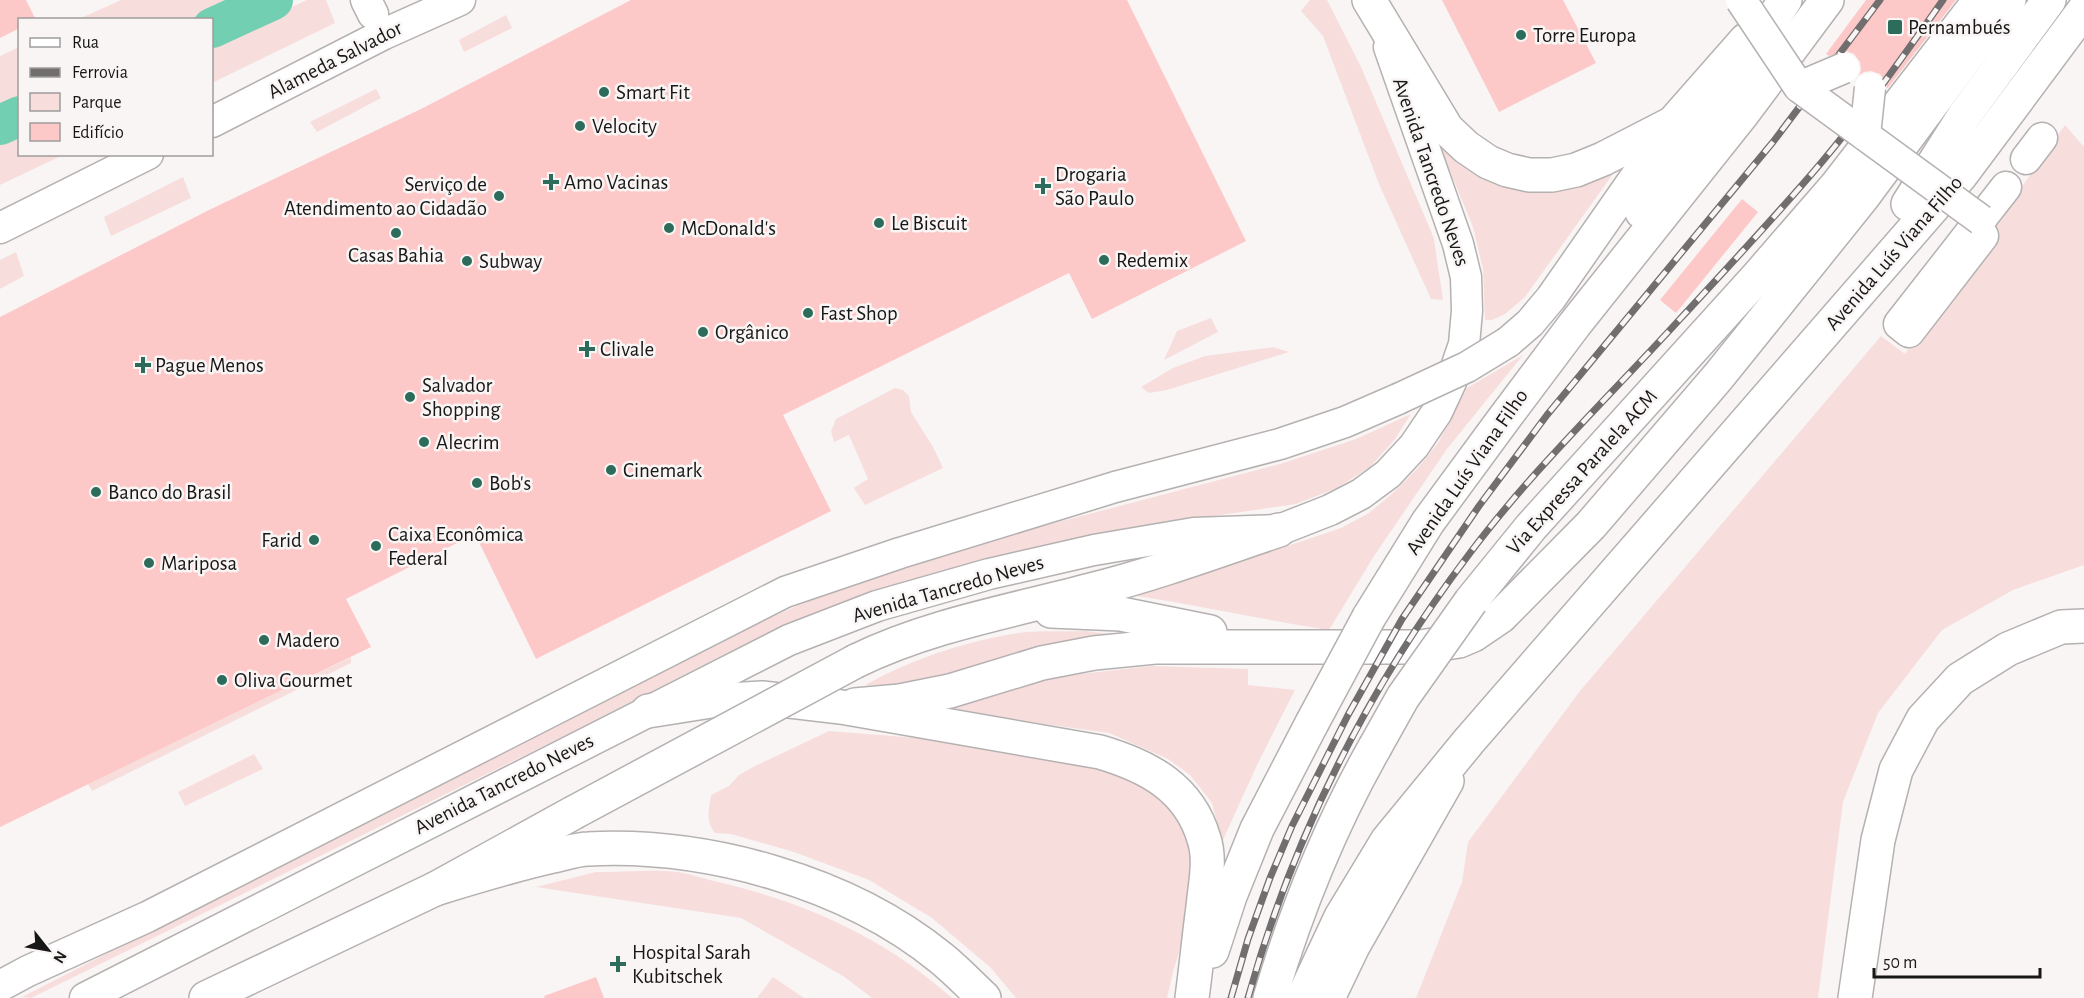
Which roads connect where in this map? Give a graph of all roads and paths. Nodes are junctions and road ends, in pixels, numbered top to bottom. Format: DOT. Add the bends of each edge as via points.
graph roads {
  1 [pos="460,0"];
  2 [pos="1741,0"];
  3 [pos="1780,0"];
  4 [pos="1785,0"];
  5 [pos="1827,0"];
  6 [pos="1980,0"];
  7 [pos="2009,0"];
  8 [pos="2049,0"];
  9 [pos="1373,8"];
  10 [pos="2084,10"];
  11 [pos="1844,68"];
  12 [pos="1799,87"];
  13 [pos="1870,88"];
  14 [pos="213,121"];
  15 [pos="1673,123"];
  16 [pos="1865,135"];
  17 [pos="144,156"];
  18 [pos="2006,187"];
  19 [pos="1981,220"];
  20 [pos="0,228"];
  21 [pos="1912,314"];
  22 [pos="1575,324"];
  23 [pos="1832,325"];
  24 [pos="1279,530"];
  25 [pos="1004,610"];
  26 [pos="2084,626"];
  27 [pos="1294,648"];
  28 [pos="841,707"];
  29 [pos="648,711"];
  30 [pos="1469,741"];
  31 [pos="435,889"];
  32 [pos="1353,946"];
  33 [pos="0,986"];
  34 [pos="85,998"];
  35 [pos="206,998"];
  36 [pos="984,998"];
  37 [pos="1192,998"];
  38 [pos="1197,998"];
  39 [pos="1270,998"];
  40 [pos="1303,998"];
  41 [pos="1328,998"];
  42 [pos="1350,998"];
  43 [pos="1855,998"];
  1 -- 14 [label="street, Alameda Salvador" via="384,34"];
  2 -- 12 [label="street, bridge"];
  3 -- 15 [label="main road"];
  4 -- 22 [label="main road" via="1741,69 1676,156"];
  5 -- 22 [label="main road, Avenida Luís Viana Filho" via="1743,113"];
  6 -- 39 [label="main road, Via Expressa Paralela ACM, bridge" via="1837,185 1531,527 1471,601 1409,689 1350,790 1330,832"];
  7 -- 27 [label="main road" via="1862,198 1718,377 1591,525 1501,616 1473,635 1443,645"];
  8 -- 23 [label="main road" via="1964,116"];
  9 -- 15 [label="main road" via="1447,129 1466,147 1507,170 1552,175 1576,170"];
  9 -- 24 [label="street, Avenida Tancredo Neves" via="1458,244 1466,277 1464,344 1437,412 1414,446 1388,474 1350,500"];
  10 -- 23 [label="main road, Avenida Luís Viana Filho" via="1960,175"];
  11 -- 12 [label="street, bridge"];
  12 -- 16 [label="street, bridge"];
  13 -- 16 [label="street, bridge"];
  15 -- 33 [label="street, bridge" via="1530,323 1467,367 1345,422 1280,444 1115,487 900,552 785,592 147,917"];
  16 -- 19 [label="street, bridge"];
  17 -- 20 [label="street"];
  18 -- 19 [label="street"];
  19 -- 21 [label="street" via="1899,324 1909,332 1983,236 1977,231"];
  22 -- 38 [label="main road, Avenida Luís Viana Filho, bridge" via="1428,522 1369,617 1257,829 1230,896"];
  23 -- 30 [label="main road, Avenida Luís Viana Filho"];
  24 -- 25 [label="main road" via="1092,590"];
  24 -- 29 [label="street, Avenida Tancredo Neves" via="1194,533 989,574 878,606 789,640"];
  25 -- 27 [label="main road" via="1121,615"];
  25 -- 31 [label="main road, Avenida Tancredo Neves, bridge" via="891,644"];
  26 -- 43 [label="main road" via="2061,627 2007,649 1960,679 1923,719 1896,770 1878,840"];
  27 -- 28 [label="main road" via="1155,647 1094,653 1042,663 950,691"];
  28 -- 29 [label="main road" via="762,698"];
  28 -- 37 [label="main road" via="1100,752 1150,770 1178,792 1194,814 1205,840 1207,868"];
  29 -- 34 [label="street, Avenida Tancredo Neves"];
  30 -- 32 [label="main road, Avenida Luís Viana Filho"];
  30 -- 40 [label="main road, Avenida Luís Viana Filho" via="1387,841 1341,917"];
  31 -- 35 [label="main road, Avenida Tancredo Neves"];
  31 -- 36 [label="main road" via="586,849 647,849 701,856 758,868 848,900 941,957"];
  32 -- 41 [label="main road, Avenida Luís Viana Filho"];
  32 -- 42 [label="main road"];
}
